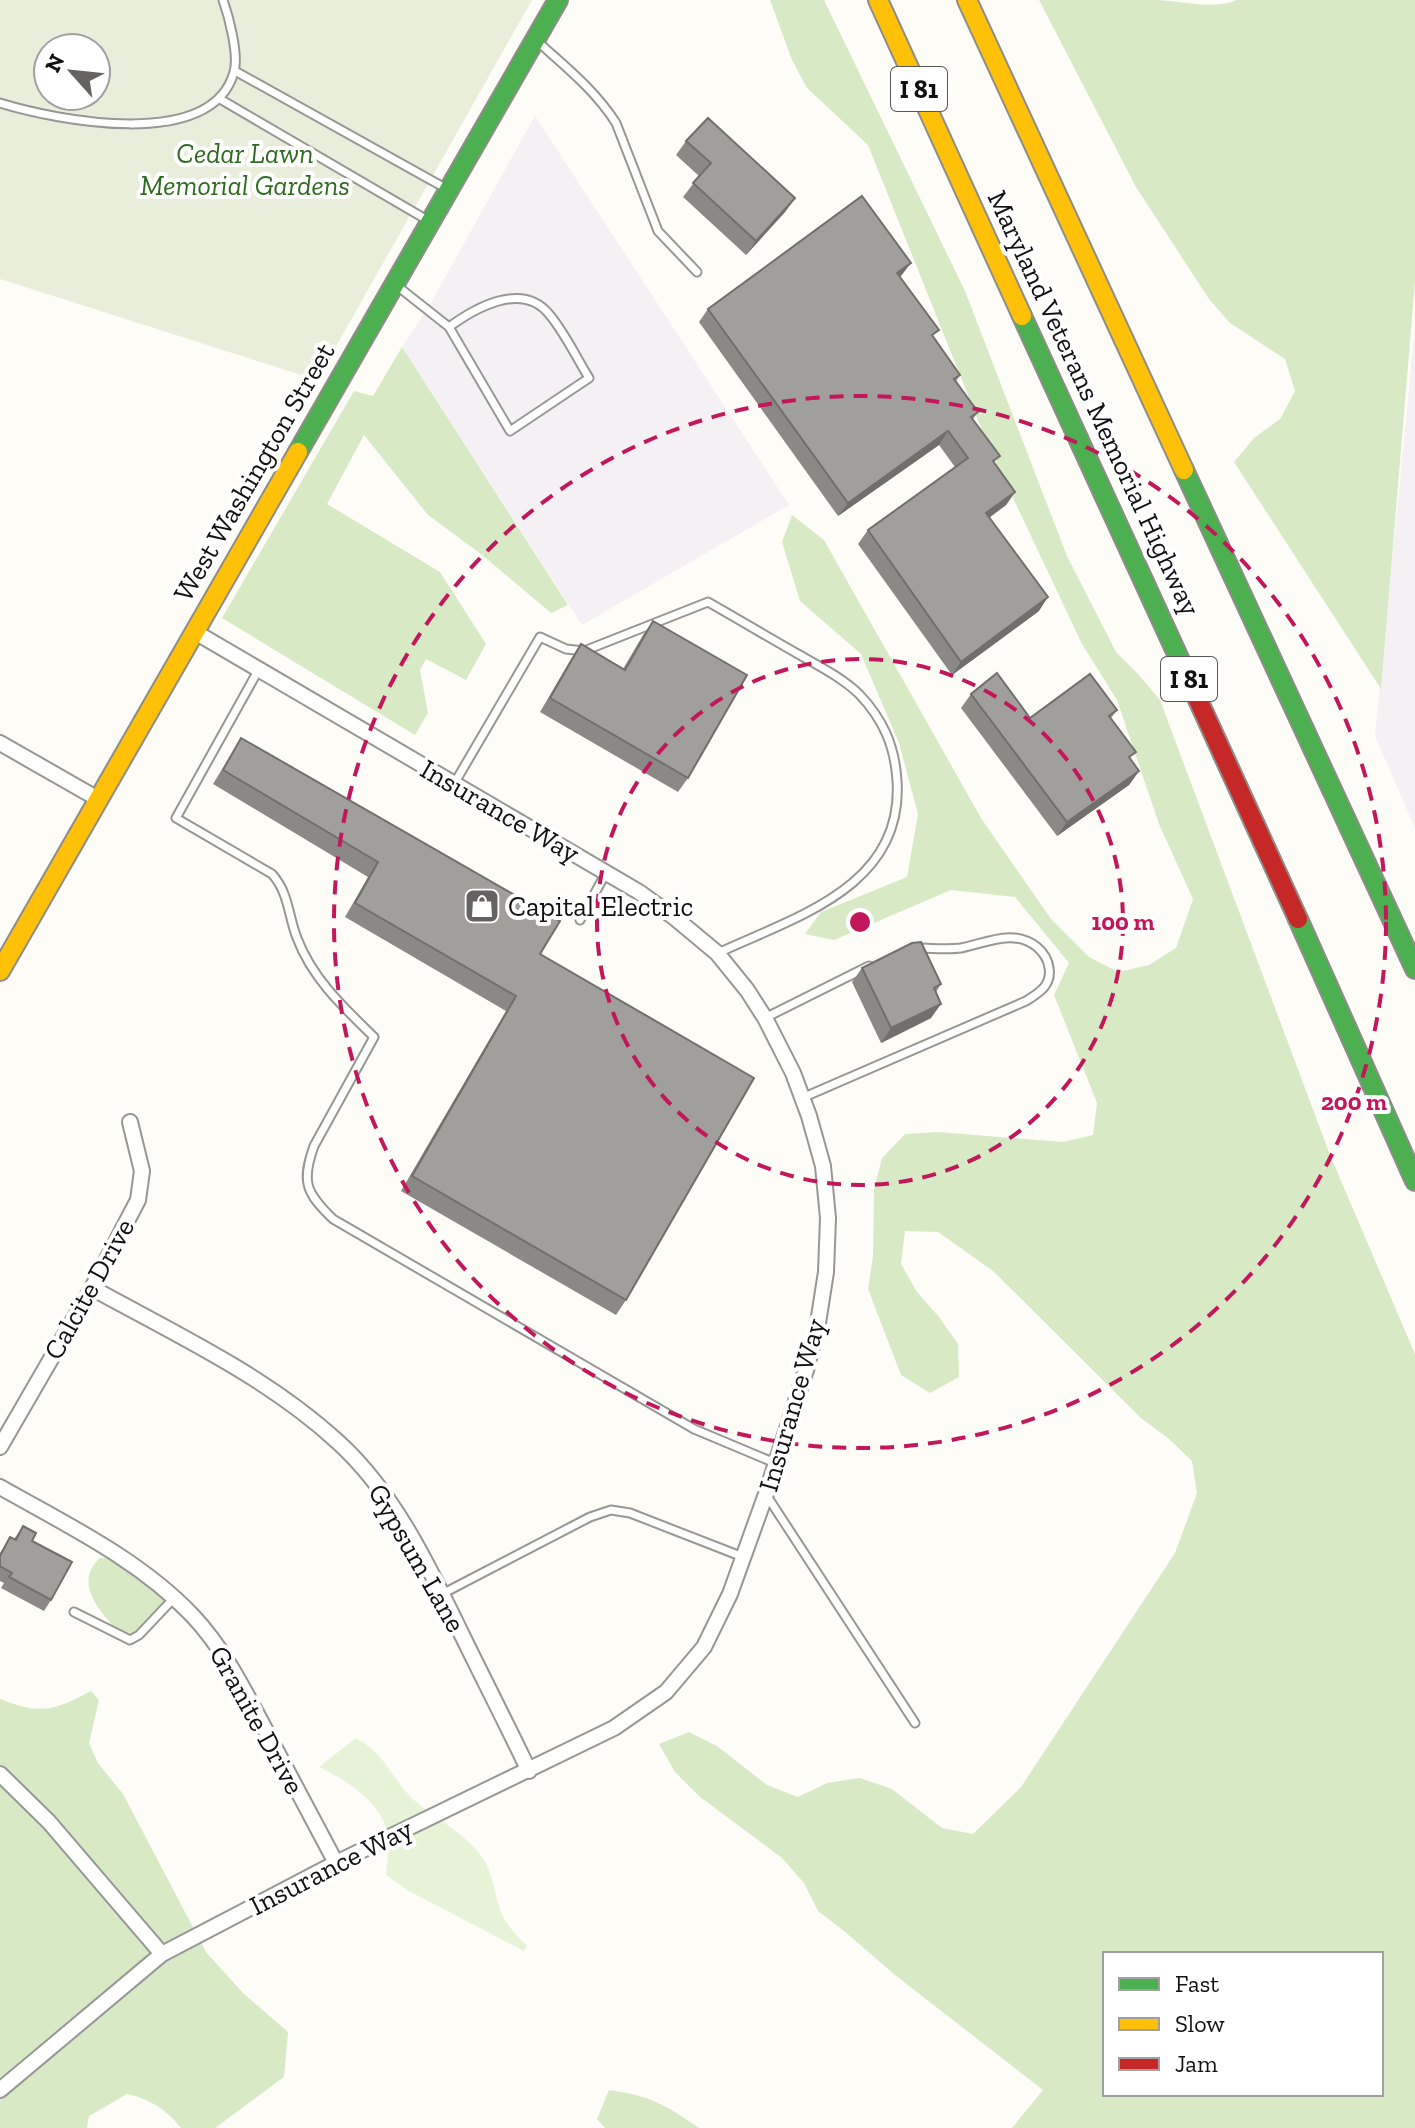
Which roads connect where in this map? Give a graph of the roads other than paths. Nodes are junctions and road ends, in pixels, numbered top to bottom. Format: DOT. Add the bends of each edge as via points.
graph roads {
  1 [pos="558,0"];
  2 [pos="878,0"];
  3 [pos="967,0"];
  4 [pos="226,1"];
  5 [pos="535,40"];
  6 [pos="235,71"];
  7 [pos="220,99"];
  8 [pos="0,103"];
  9 [pos="449,190"];
  10 [pos="430,222"];
  11 [pos="697,272"];
  12 [pos="395,284"];
  13 [pos="449,327"];
  14 [pos="195,632"];
  15 [pos="259,669"];
  16 [pos="0,743"];
  17 [pos="454,784"];
  18 [pos="98,799"];
  19 [pos="606,873"];
  20 [pos="580,920"];
  21 [pos="909,948"];
  22 [pos="717,953"];
  23 [pos="879,961"];
  24 [pos="1415,969"];
  25 [pos="0,971"];
  26 [pos="765,1018"];
  27 [pos="802,1098"];
  28 [pos="130,1122"];
  29 [pos="1415,1181"];
  30 [pos="92,1288"];
  31 [pos="0,1447"];
  32 [pos="775,1463"];
  33 [pos="0,1487"];
  34 [pos="766,1494"];
  35 [pos="743,1557"];
  36 [pos="442,1594"];
  37 [pos="174,1598"];
  38 [pos="74,1612"];
  39 [pos="915,1723"];
  40 [pos="529,1771"];
  41 [pos="3,1782"];
  42 [pos="336,1863"];
  43 [pos="162,1954"];
  44 [pos="0,2090"];
  1 -- 5 [label="main road, West Washington Street"];
  2 -- 29 [label="main road, Maryland Veterans Memorial Highway / I 81"];
  3 -- 24 [label="main road, Maryland Veterans Memorial Highway"];
  4 -- 6 [label="lane"];
  5 -- 9 [label="main road, West Washington Street"];
  5 -- 11 [label="lane" via="606,107 658,231"];
  6 -- 7 [label="lane"];
  6 -- 9 [label="lane"];
  7 -- 8 [label="lane" via="201,111 130,126"];
  7 -- 10 [label="lane"];
  9 -- 10 [label="main road, West Washington Street"];
  10 -- 12 [label="main road, West Washington Street"];
  12 -- 13 [label="lane"];
  12 -- 14 [label="main road, West Washington Street"];
  13 -- 13 [label="lane" via="495,301 533,303 548,312 589,378 510,431"];
  14 -- 15 [label="street, Insurance Way"];
  14 -- 18 [label="main road, West Washington Street"];
  15 -- 17 [label="street, Insurance Way"];
  15 -- 32 [label="lane" via="176,818 272,874 283,886 297,939 320,980 374,1037 314,1146 305,1182 315,1201 333,1219 694,1429"];
  16 -- 18 [label="street"];
  17 -- 19 [label="street, Insurance Way"];
  17 -- 22 [label="lane" via="540,637 584,651 708,602 842,680 875,712 896,761 898,791 883,845 848,889"];
  18 -- 25 [label="main road, West Washington Street"];
  19 -- 20 [label="lane"];
  19 -- 22 [label="street, Insurance Way"];
  21 -- 27 [label="lane" via="943,950 1020,937 1042,951 1050,974 1041,991 1026,1001"];
  22 -- 26 [label="street, Insurance Way"];
  23 -- 26 [label="lane"];
  26 -- 27 [label="street, Insurance Way"];
  27 -- 32 [label="street, Insurance Way" via="823,1166 826,1272 806,1370"];
  28 -- 30 [label="street, Calcite Drive" via="142,1171 138,1200"];
  30 -- 31 [label="street, Calcite Drive"];
  30 -- 36 [label="street, Gypsum Lane" via="255,1377 299,1408 340,1444 384,1495"];
  32 -- 34 [label="street, Insurance Way"];
  33 -- 37 [label="street, Granite Drive" via="114,1552"];
  34 -- 35 [label="street, Insurance Way"];
  34 -- 39 [label="lane"];
  35 -- 36 [label="lane" via="611,1510"];
  35 -- 40 [label="street, Insurance Way" via="704,1647 666,1692 614,1728"];
  36 -- 40 [label="street, Gypsum Lane"];
  37 -- 38 [label="lane" via="130,1640"];
  37 -- 42 [label="street, Granite Drive" via="209,1634 234,1671"];
  40 -- 42 [label="street, Insurance Way"];
  41 -- 43 [label="street" via="49,1822"];
  42 -- 43 [label="street, Insurance Way"];
  43 -- 44 [label="street, Insurance Way"];
}
